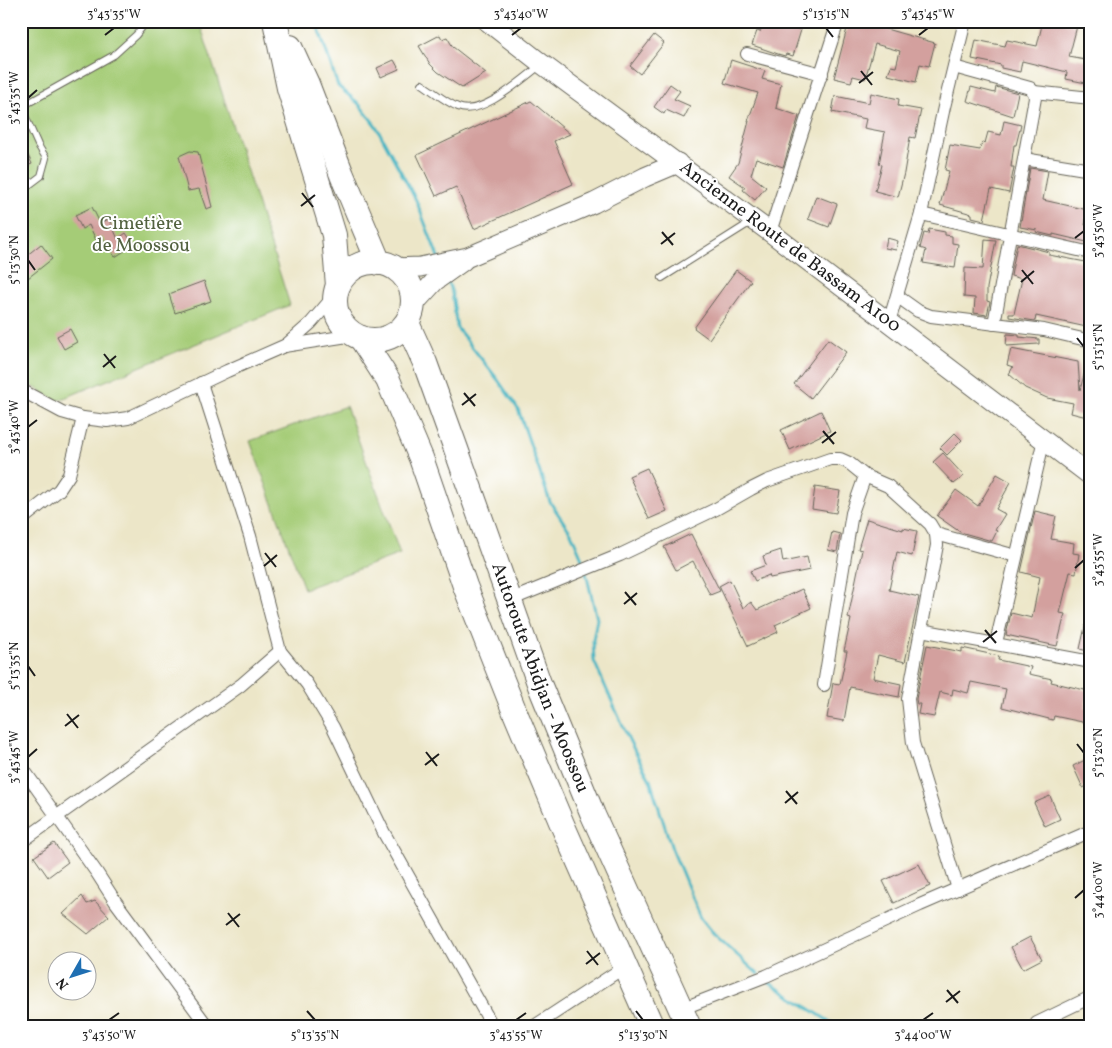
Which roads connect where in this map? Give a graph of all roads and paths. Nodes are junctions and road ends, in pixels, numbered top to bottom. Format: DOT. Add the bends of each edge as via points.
graph roads {
  1 [pos="147,21"];
  2 [pos="277,21"];
  3 [pos="487,21"];
  4 [pos="838,21"];
  5 [pos="965,21"];
  6 [pos="747,54"];
  7 [pos="542,64"];
  8 [pos="954,67"];
  9 [pos="822,74"];
  10 [pos="422,84"];
  11 [pos="1034,92"];
  12 [pos="1091,98"];
  13 [pos="21,107"];
  14 [pos="1024,159"];
  15 [pos="678,163"];
  16 [pos="1091,170"];
  17 [pos="21,191"];
  18 [pos="921,214"];
  19 [pos="754,220"];
  20 [pos="770,232"];
  21 [pos="1010,236"];
  22 [pos="1091,253"];
  23 [pos="468,257"];
  24 [pos="386,265"];
  25 [pos="662,278"];
  26 [pos="337,290"];
  27 [pos="897,296"];
  28 [pos="410,314"];
  29 [pos="890,322"];
  30 [pos="994,324"];
  31 [pos="357,336"];
  32 [pos="1091,341"];
  33 [pos="284,346"];
  34 [pos="201,383"];
  35 [pos="21,390"];
  36 [pos="83,418"];
  37 [pos="1044,439"];
  38 [pos="865,476"];
  39 [pos="1091,476"];
  40 [pos="21,520"];
  41 [pos="936,534"];
  42 [pos="1016,556"];
  43 [pos="510,600"];
  44 [pos="921,630"];
  45 [pos="996,643"];
  46 [pos="280,651"];
  47 [pos="1091,662"];
  48 [pos="824,685"];
  49 [pos="21,766"];
  50 [pos="56,815"];
  51 [pos="1091,831"];
  52 [pos="21,842"];
  53 [pos="958,888"];
  54 [pos="626,966"];
  55 [pos="1091,997"];
  56 [pos="685,1018"];
  57 [pos="1034,1026"];
  58 [pos="208,1027"];
  59 [pos="494,1027"];
  60 [pos="533,1027"];
  61 [pos="652,1027"];
  1 -- 13 [label="lane" via="114,55"];
  2 -- 24 [label="highway" via="308,84 342,176"];
  2 -- 26 [label="highway" via="289,88 334,235"];
  3 -- 7 [label="main road, Ancienne Route de Bassam A100"];
  4 -- 9 [label="street"];
  5 -- 8 [label="street"];
  6 -- 9 [label="street"];
  7 -- 10 [label="lane" via="486,105 472,110 458,107"];
  7 -- 15 [label="main road, Ancienne Route de Bassam A100"];
  8 -- 11 [label="street" via="1030,88"];
  8 -- 18 [label="street"];
  9 -- 20 [label="street"];
  11 -- 12 [label="street"];
  11 -- 14 [label="street"];
  13 -- 17 [label="lane" via="46,158 42,176"];
  14 -- 16 [label="street"];
  14 -- 21 [label="street"];
  15 -- 19 [label="main road, Ancienne Route de Bassam A100"];
  15 -- 23 [label="main road"];
  18 -- 21 [label="street"];
  18 -- 27 [label="street"];
  19 -- 20 [label="main road, Ancienne Route de Bassam A100"];
  19 -- 25 [label="lane"];
  20 -- 29 [label="main road, Ancienne Route de Bassam A100"];
  21 -- 22 [label="street"];
  21 -- 30 [label="street"];
  23 -- 24 [label="main road" via="420,267"];
  23 -- 28 [label="main road" via="435,281"];
  24 -- 26 [label="highway" via="366,263 354,268 344,275"];
  24 -- 28 [label="highway" via="409,284 412,294"];
  26 -- 31 [label="highway" via="335,306 338,317"];
  26 -- 33 [label="street" via="311,323"];
  27 -- 29 [label="street"];
  27 -- 30 [label="street" via="931,316"];
  28 -- 31 [label="highway" via="398,332 387,338 374,340"];
  28 -- 43 [label="highway, Autoroute Abidjan - Moossou"];
  29 -- 37 [label="main road, Ancienne Route de Bassam A100"];
  30 -- 32 [label="street" via="1044,330"];
  31 -- 33 [label="street"];
  31 -- 54 [label="highway, Autoroute Abidjan - Moossou" via="388,380 421,458 465,586 511,701"];
  33 -- 34 [label="street"];
  34 -- 36 [label="street" via="128,418 107,421"];
  34 -- 46 [label="street" via="250,536"];
  35 -- 36 [label="street" via="62,412"];
  36 -- 40 [label="street" via="69,475 59,490"];
  37 -- 39 [label="main road, Ancienne Route de Bassam A100"];
  37 -- 42 [label="street"];
  38 -- 41 [label="street" via="888,486 930,524"];
  38 -- 43 [label="street" via="840,459 782,476 620,555"];
  38 -- 48 [label="street" via="852,513"];
  41 -- 42 [label="street"];
  41 -- 44 [label="street" via="937,545"];
  42 -- 45 [label="street"];
  43 -- 56 [label="highway, Autoroute Abidjan - Moossou" via="540,686 593,815"];
  44 -- 45 [label="street"];
  44 -- 53 [label="street" via="908,699 913,743"];
  45 -- 47 [label="street"];
  46 -- 50 [label="street" via="241,684"];
  46 -- 59 [label="street" via="333,727 384,833"];
  49 -- 50 [label="street"];
  50 -- 52 [label="street"];
  50 -- 58 [label="street"];
  51 -- 53 [label="street"];
  53 -- 56 [label="street" via="766,976"];
  54 -- 60 [label="street"];
  54 -- 61 [label="highway, Autoroute Abidjan - Moossou"];
  55 -- 57 [label="street"];
}
